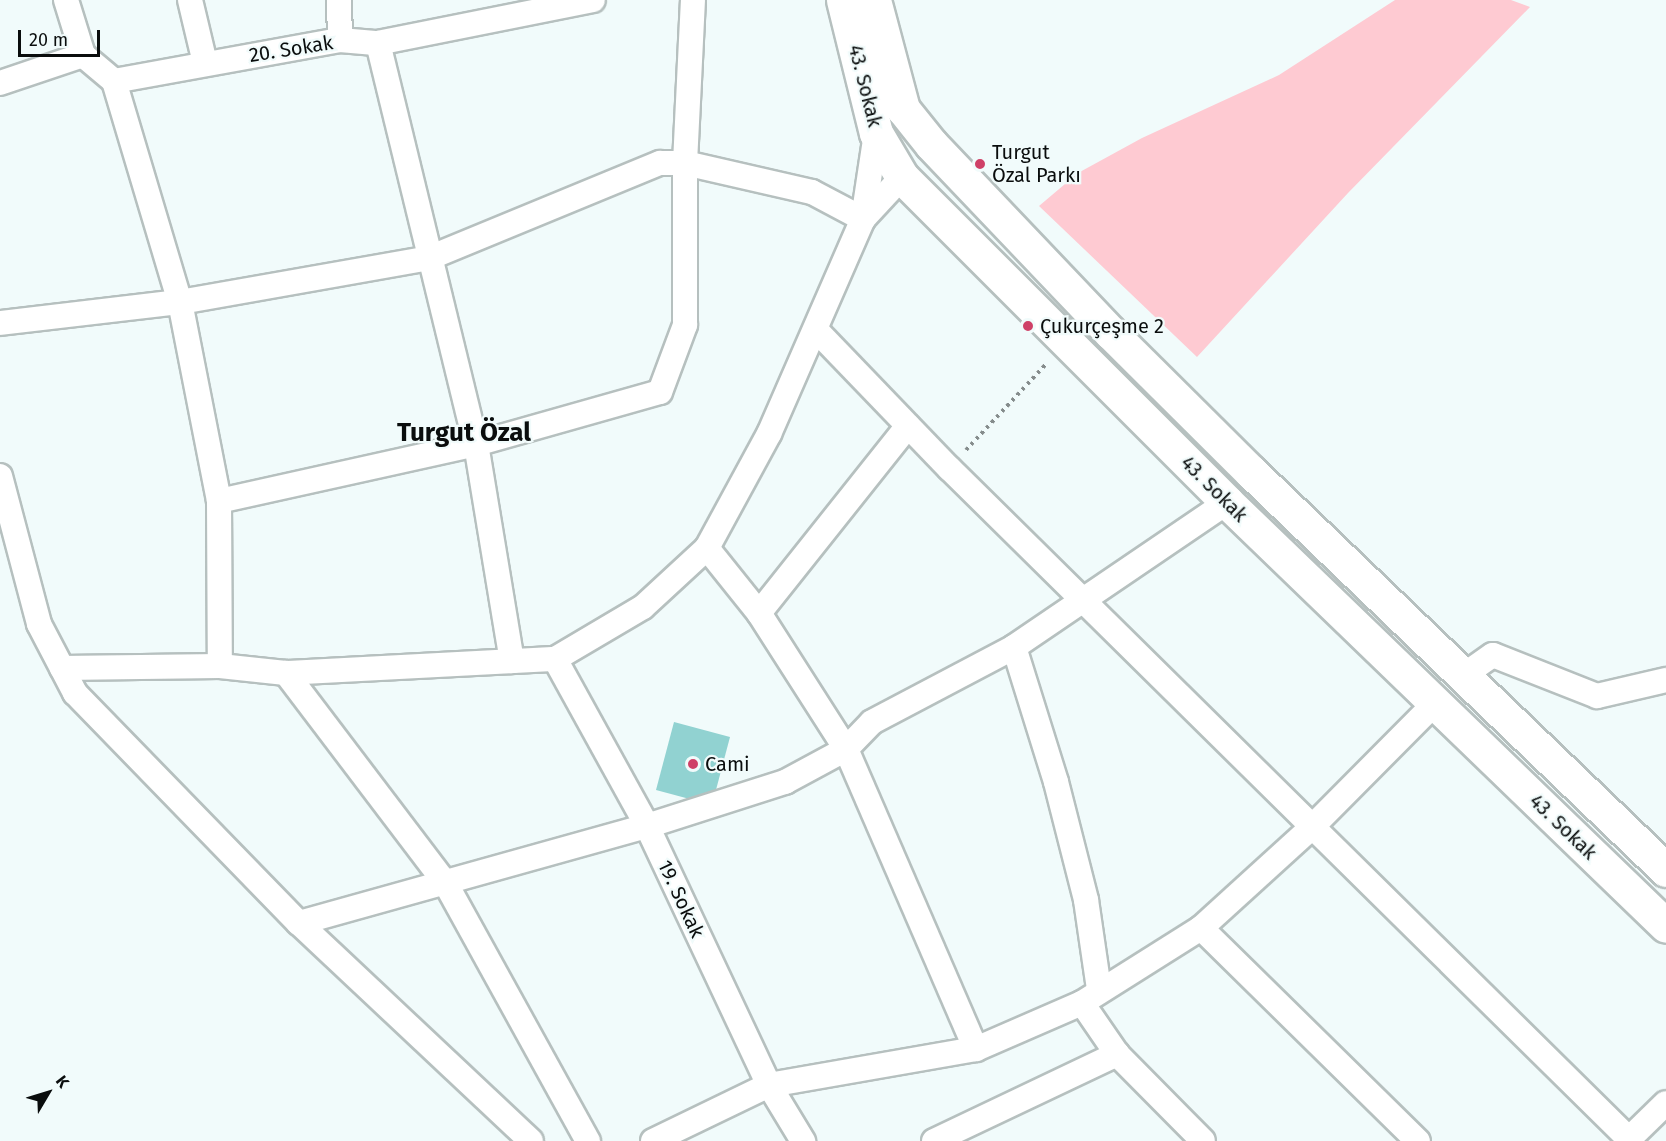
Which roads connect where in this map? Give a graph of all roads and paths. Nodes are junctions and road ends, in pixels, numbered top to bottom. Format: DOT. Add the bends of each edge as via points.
graph roads {
  1 [pos="66,0"];
  2 [pos="190,0"];
  3 [pos="339,0"];
  4 [pos="593,0"];
  5 [pos="693,0"];
  6 [pos="843,0"];
  7 [pos="874,0"];
  8 [pos="340,40"];
  9 [pos="378,43"];
  10 [pos="83,56"];
  11 [pos="205,63"];
  12 [pos="114,81"];
  13 [pos="0,83"];
  14 [pos="903,109"];
  15 [pos="876,133"];
  16 [pos="931,144"];
  17 [pos="685,163"];
  18 [pos="902,177"];
  19 [pos="863,219"];
  20 [pos="429,258"];
  21 [pos="180,302"];
  22 [pos="0,323"];
  23 [pos="816,330"];
  24 [pos="1066,343"];
  25 [pos="908,426"];
  26 [pos="476,444"];
  27 [pos="949,468"];
  28 [pos="1251,472"];
  29 [pos="0,476"];
  30 [pos="219,501"];
  31 [pos="1227,502"];
  32 [pos="707,548"];
  33 [pos="1084,603"];
  34 [pos="759,613"];
  35 [pos="1014,647"];
  36 [pos="555,659"];
  37 [pos="512,661"];
  38 [pos="220,666"];
  39 [pos="62,668"];
  40 [pos="286,673"];
  41 [pos="1464,675"];
  42 [pos="1666,680"];
  43 [pos="1435,703"];
  44 [pos="846,749"];
  45 [pos="647,826"];
  46 [pos="1313,826"];
  47 [pos="1666,870"];
  48 [pos="446,884"];
  49 [pos="299,923"];
  50 [pos="1666,926"];
  51 [pos="1201,928"];
  52 [pos="1091,996"];
  53 [pos="976,1048"];
  54 [pos="1117,1054"];
  55 [pos="769,1085"];
  56 [pos="1666,1103"];
  57 [pos="1628,1140"];
  58 [pos="531,1141"];
  59 [pos="588,1141"];
  60 [pos="653,1141"];
  61 [pos="803,1141"];
  62 [pos="934,1141"];
  63 [pos="1203,1141"];
  64 [pos="1418,1141"];
  1 -- 10 [label="street"];
  2 -- 11 [label="street"];
  3 -- 8 [label="street"];
  4 -- 9 [label="street, 20. Sokak"];
  5 -- 17 [label="street"];
  6 -- 15 [label="street, 43. Sokak"];
  7 -- 14 [label="street, 43. Sokak"];
  8 -- 9 [label="street, 20. Sokak"];
  8 -- 11 [label="street, 20. Sokak"];
  9 -- 20 [label="street"];
  10 -- 12 [label="street"];
  10 -- 13 [label="street"];
  11 -- 12 [label="street, 20. Sokak"];
  12 -- 21 [label="street"];
  14 -- 15 [label="street"];
  14 -- 16 [label="street, 43. Sokak"];
  15 -- 18 [label="street, 43. Sokak"];
  15 -- 19 [label="street"];
  16 -- 18 [label="street"];
  16 -- 28 [label="street, 43. Sokak" via="1111,333"];
  17 -- 19 [label="street" via="812,192"];
  17 -- 20 [label="street" via="660,163"];
  17 -- 26 [label="street" via="685,325 660,392"];
  18 -- 19 [label="street"];
  18 -- 24 [label="street, 43. Sokak"];
  19 -- 23 [label="street"];
  20 -- 21 [label="street"];
  20 -- 26 [label="street"];
  21 -- 22 [label="street"];
  21 -- 30 [label="street"];
  23 -- 25 [label="street"];
  23 -- 32 [label="street" via="769,434"];
  24 -- 27 [label="path"];
  24 -- 31 [label="street, 43. Sokak"];
  25 -- 27 [label="street"];
  25 -- 34 [label="street"];
  26 -- 30 [label="street"];
  26 -- 37 [label="street"];
  27 -- 33 [label="street"];
  28 -- 31 [label="street"];
  28 -- 41 [label="street, 43. Sokak"];
  29 -- 39 [label="street" via="39,624"];
  30 -- 38 [label="street"];
  31 -- 33 [label="street"];
  31 -- 43 [label="street, 43. Sokak"];
  32 -- 34 [label="street"];
  32 -- 36 [label="street" via="643,607"];
  33 -- 35 [label="street"];
  33 -- 46 [label="street"];
  34 -- 44 [label="street"];
  35 -- 44 [label="street" via="872,722"];
  35 -- 52 [label="street" via="1075,857"];
  36 -- 37 [label="street"];
  36 -- 45 [label="street, 19. Sokak"];
  37 -- 40 [label="street"];
  38 -- 39 [label="street"];
  38 -- 40 [label="street"];
  39 -- 49 [label="street" via="75,693"];
  40 -- 48 [label="street"];
  41 -- 42 [label="street" via="1493,655 1597,696"];
  41 -- 43 [label="street"];
  41 -- 47 [label="street, 43. Sokak"];
  43 -- 46 [label="street"];
  43 -- 50 [label="street, 43. Sokak"];
  44 -- 45 [label="street" via="785,782"];
  44 -- 53 [label="street"];
  45 -- 48 [label="street"];
  45 -- 55 [label="street, 19. Sokak"];
  46 -- 51 [label="street"];
  46 -- 57 [label="street"];
  48 -- 49 [label="street"];
  48 -- 59 [label="street"];
  49 -- 58 [label="street"];
  51 -- 52 [label="street"];
  51 -- 64 [label="street"];
  52 -- 53 [label="street"];
  52 -- 54 [label="street"];
  53 -- 55 [label="street"];
  54 -- 62 [label="street"];
  54 -- 63 [label="street"];
  55 -- 60 [label="street"];
  55 -- 61 [label="street, 19. Sokak"];
  56 -- 57 [label="street"];
}
